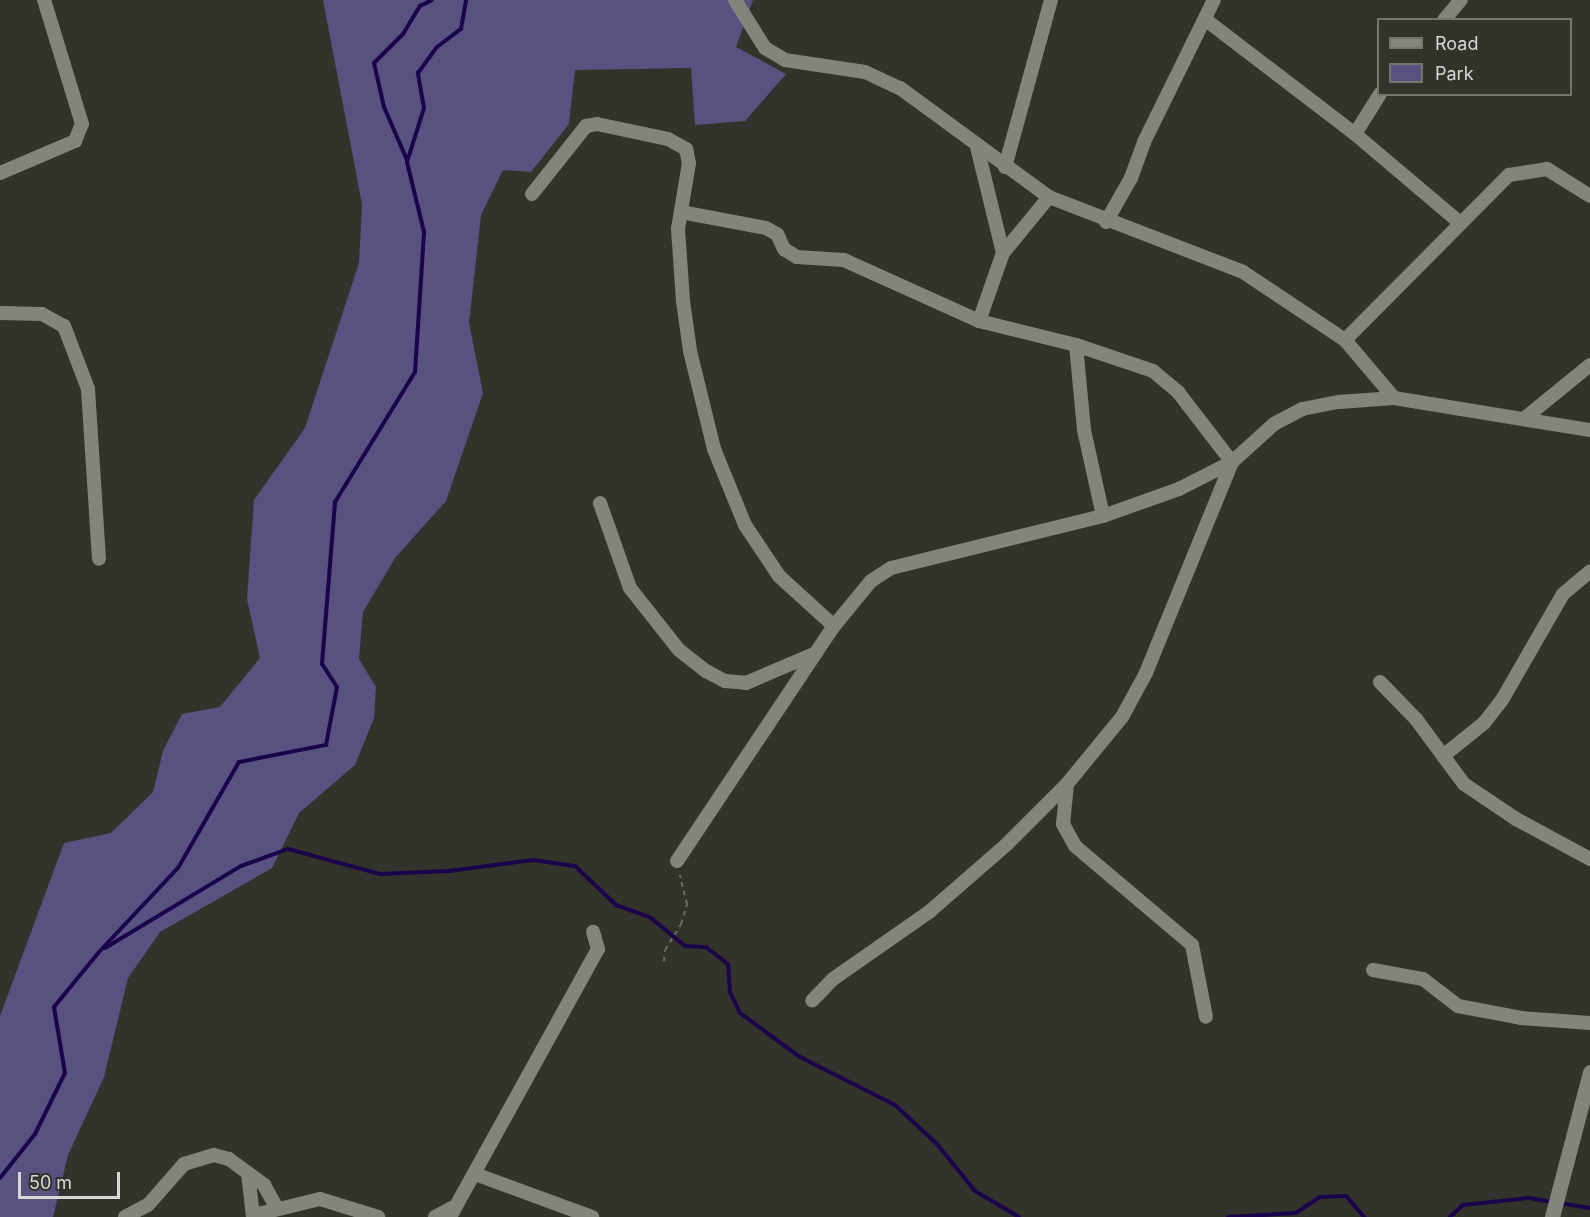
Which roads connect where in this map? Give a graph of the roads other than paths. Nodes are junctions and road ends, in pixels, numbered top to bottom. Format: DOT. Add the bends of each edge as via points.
graph roads {
  1 [pos="44,0"];
  2 [pos="735,0"];
  3 [pos="1052,0"];
  4 [pos="1214,0"];
  5 [pos="1461,0"];
  6 [pos="1446,18"];
  7 [pos="1206,20"];
  8 [pos="1379,96"];
  9 [pos="1356,134"];
  10 [pos="977,147"];
  11 [pos="1005,167"];
  12 [pos="0,173"];
  13 [pos="532,194"];
  14 [pos="1590,196"];
  15 [pos="1049,197"];
  16 [pos="681,212"];
  17 [pos="1106,222"];
  18 [pos="1458,222"];
  19 [pos="1003,253"];
  20 [pos="0,313"];
  21 [pos="979,321"];
  22 [pos="1345,340"];
  23 [pos="1076,345"];
  24 [pos="1590,365"];
  25 [pos="1394,398"];
  26 [pos="1525,418"];
  27 [pos="1590,429"];
  28 [pos="1232,462"];
  29 [pos="600,503"];
  30 [pos="1103,516"];
  31 [pos="99,559"];
  32 [pos="1590,571"];
  33 [pos="834,626"];
  34 [pos="816,653"];
  35 [pos="1380,682"];
  36 [pos="1443,756"];
  37 [pos="1067,784"];
  38 [pos="1590,859"];
  39 [pos="677,861"];
  40 [pos="593,932"];
  41 [pos="1373,970"];
  42 [pos="812,1001"];
  43 [pos="1206,1017"];
  44 [pos="1590,1023"];
  45 [pos="1590,1072"];
  46 [pos="248,1173"];
  47 [pos="476,1174"];
  48 [pos="277,1208"];
  49 [pos="452,1212"];
  50 [pos="1553,1214"];
  51 [pos="254,1216"];
  52 [pos="125,1217"];
  53 [pos="378,1217"];
  54 [pos="435,1217"];
  55 [pos="592,1217"];
  1 -- 12 [label="street" via="82,124 75,141"];
  2 -- 10 [label="street" via="765,48 785,60 865,72 900,88"];
  3 -- 11 [label="street"];
  4 -- 7 [label="street"];
  5 -- 6 [label="street"];
  7 -- 9 [label="street"];
  7 -- 17 [label="street"];
  8 -- 9 [label="street"];
  9 -- 18 [label="street"];
  10 -- 11 [label="street"];
  10 -- 19 [label="street"];
  11 -- 15 [label="street"];
  13 -- 16 [label="street" via="574,136 586,126 597,124 668,139 687,149 689,163"];
  14 -- 18 [label="street" via="1547,169 1522,170 1497,184"];
  15 -- 17 [label="street"];
  15 -- 19 [label="street"];
  16 -- 21 [label="street" via="766,228 777,234 784,249 797,257 844,260"];
  16 -- 33 [label="street" via="678,229 683,301 690,351 714,449 745,525 773,568"];
  17 -- 22 [label="street" via="1243,272"];
  18 -- 22 [label="street"];
  19 -- 21 [label="street"];
  20 -- 31 [label="street" via="42,314 64,326 87,389"];
  21 -- 23 [label="street"];
  22 -- 25 [label="street"];
  23 -- 28 [label="street" via="1153,371 1168,382"];
  23 -- 30 [label="street" via="1084,430"];
  24 -- 26 [label="street"];
  25 -- 26 [label="street"];
  25 -- 28 [label="street" via="1302,409 1274,424"];
  26 -- 27 [label="street"];
  28 -- 30 [label="street" via="1179,489"];
  28 -- 37 [label="street" via="1146,673 1122,717"];
  29 -- 34 [label="street" via="630,588 680,651 706,671 725,681 746,682"];
  30 -- 33 [label="street" via="891,568 871,581"];
  32 -- 36 [label="street" via="1563,594 1502,700 1484,723"];
  33 -- 34 [label="street"];
  34 -- 39 [label="street"];
  35 -- 36 [label="street" via="1416,719"];
  36 -- 38 [label="street" via="1464,784 1516,819"];
  37 -- 42 [label="street" via="929,912 833,979"];
  37 -- 43 [label="street" via="1063,824 1075,846 1192,945"];
  40 -- 47 [label="street" via="598,949 516,1092"];
  41 -- 44 [label="street" via="1423,979 1458,1006 1521,1018"];
  45 -- 50 [label="street"];
  46 -- 48 [label="street" via="264,1185"];
  46 -- 51 [label="street"];
  46 -- 52 [label="street" via="228,1159 214,1155 184,1164 148,1205"];
  47 -- 49 [label="street"];
  47 -- 55 [label="street"];
  48 -- 51 [label="street"];
  48 -- 53 [label="street" via="320,1199"];
  49 -- 54 [label="street"];
}
